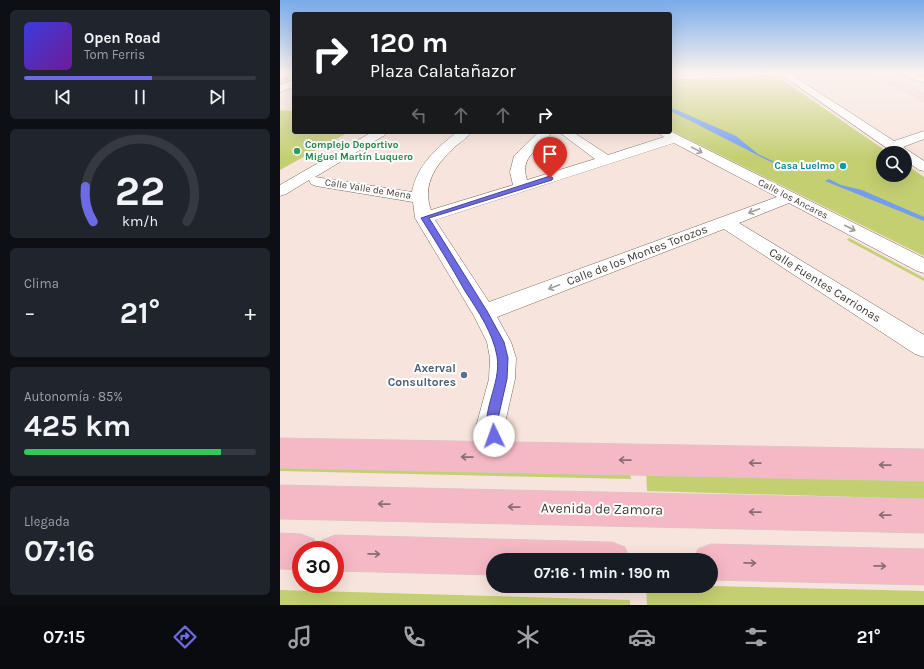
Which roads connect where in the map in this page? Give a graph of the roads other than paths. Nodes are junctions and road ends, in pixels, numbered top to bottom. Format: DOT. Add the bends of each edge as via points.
graph roads {
  1 [pos="826,101"];
  2 [pos="364,134"];
  3 [pos="378,134"];
  4 [pos="463,134"];
  5 [pos="544,134"];
  6 [pos="568,134"];
  7 [pos="669,135"];
  8 [pos="924,135"];
  9 [pos="893,146"];
  10 [pos="908,146"];
  11 [pos="912,159"];
  12 [pos="606,160"];
  13 [pos="924,167"];
  14 [pos="316,181"];
  15 [pos="280,182"];
  16 [pos="521,187"];
  17 [pos="280,191"];
  18 [pos="419,198"];
  19 [pos="791,198"];
  20 [pos="424,218"];
  21 [pos="726,222"];
  22 [pos="924,266"];
  23 [pos="484,313"];
  24 [pos="924,347"];
  25 [pos="280,453"];
  26 [pos="502,457"];
  27 [pos="924,466"];
  28 [pos="280,502"];
  29 [pos="924,516"];
  30 [pos="280,551"];
  31 [pos="292,552"];
  32 [pos="344,553"];
  33 [pos="486,557"];
  34 [pos="718,562"];
  35 [pos="924,567"];
  1 -- 9 [label="street"];
  2 -- 15 [label="street"];
  3 -- 17 [label="street"];
  4 -- 18 [label="street" via="432,163 420,185"];
  5 -- 16 [label="street" via="521,156 517,172"];
  6 -- 12 [label="street"];
  7 -- 12 [label="street"];
  7 -- 19 [label="street, Calle los Ancares, one-way"];
  8 -- 10 [label="street"];
  11 -- 13 [label="street"];
  12 -- 16 [label="street"];
  14 -- 18 [label="street, Calle Valle de Mena"];
  16 -- 20 [label="street"];
  18 -- 20 [label="street"];
  19 -- 21 [label="street, Calle de los Montes Torozos, one-way"];
  19 -- 22 [label="street, Calle los Ancares, one-way"];
  20 -- 23 [label="street"];
  21 -- 23 [label="street, Calle de los Montes Torozos, one-way"];
  21 -- 24 [label="street, Calle Fuentes Carrionas"];
  23 -- 26 [label="street" via="499,342 503,358 502,379 491,423"];
  26 -- 25 [label="highway, one-way"];
  27 -- 26 [label="highway, one-way"];
  29 -- 28 [label="highway, Avenida de Zamora, one-way"];
  30 -- 31 [label="highway"];
  32 -- 33 [label="highway, one-way"];
  34 -- 35 [label="highway, one-way"];
}
